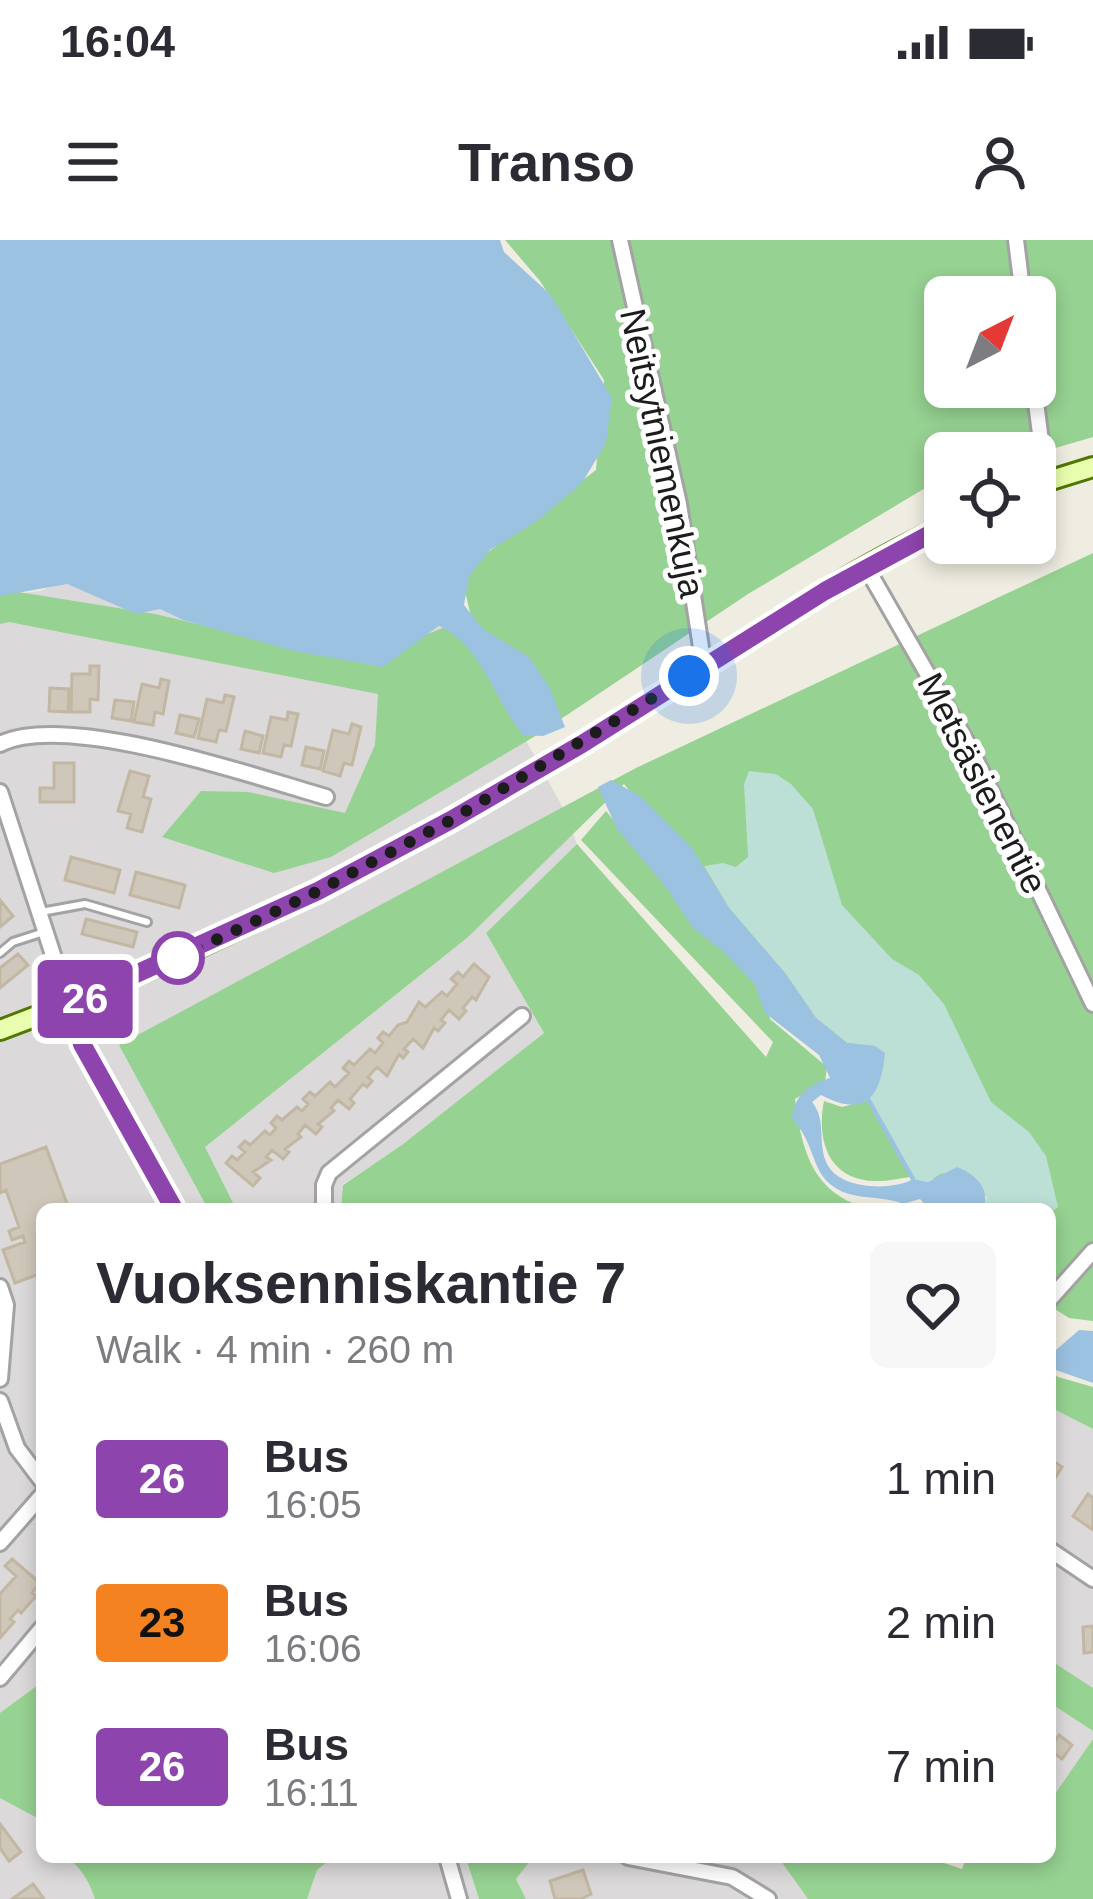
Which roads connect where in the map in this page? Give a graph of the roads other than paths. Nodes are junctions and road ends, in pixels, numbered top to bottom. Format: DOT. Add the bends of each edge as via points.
graph roads {
  1 [pos="620,240"];
  2 [pos="1016,240"];
  3 [pos="1020,276"];
  4 [pos="1093,467"];
  5 [pos="1056,477"];
  6 [pos="924,537"];
  7 [pos="866,567"];
  8 [pos="704,667"];
  9 [pos="0,744"];
  10 [pos="0,792"];
  11 [pos="326,797"];
  12 [pos="41,912"];
  13 [pos="147,922"];
  14 [pos="47,932"];
  15 [pos="0,952"];
  16 [pos="70,1004"];
  17 [pos="1093,1004"];
  18 [pos="522,1016"];
  19 [pos="0,1030"];
  20 [pos="171,1203"];
  21 [pos="324,1203"];
  22 [pos="1093,1251"];
  23 [pos="0,1287"];
  24 [pos="1056,1292"];
  25 [pos="0,1379"];
  26 [pos="0,1401"];
  27 [pos="36,1472"];
  28 [pos="36,1502"];
  29 [pos="0,1543"];
  30 [pos="1056,1554"];
  31 [pos="1093,1579"];
  32 [pos="36,1635"];
  33 [pos="0,1678"];
  34 [pos="448,1863"];
  35 [pos="661,1863"];
  36 [pos="459,1899"];
  37 [pos="769,1899"];
  1 -- 8 [label="street, Neitsytniemenkuja" via="679,504"];
  2 -- 3 [label="street"];
  4 -- 5 [label="street"];
  6 -- 7 [label="street"];
  7 -- 8 [label="street"];
  7 -- 17 [label="street, Metsäsienentie" via="970,748"];
  8 -- 16 [label="street" via="337,881"];
  9 -- 11 [label="street" via="39,734 114,742"];
  10 -- 12 [label="street"];
  12 -- 13 [label="lane" via="85,904"];
  12 -- 14 [label="street"];
  14 -- 15 [label="lane"];
  14 -- 16 [label="street"];
  16 -- 19 [label="street"];
  16 -- 20 [label="street" via="82,1044"];
  18 -- 21 [label="street" via="329,1173"];
  22 -- 24 [label="street"];
  23 -- 25 [label="street"];
  26 -- 27 [label="street" via="17,1448"];
  28 -- 29 [label="street"];
  30 -- 31 [label="street"];
  32 -- 33 [label="street"];
  34 -- 36 [label="street"];
  35 -- 37 [label="street" via="732,1876"];
}
